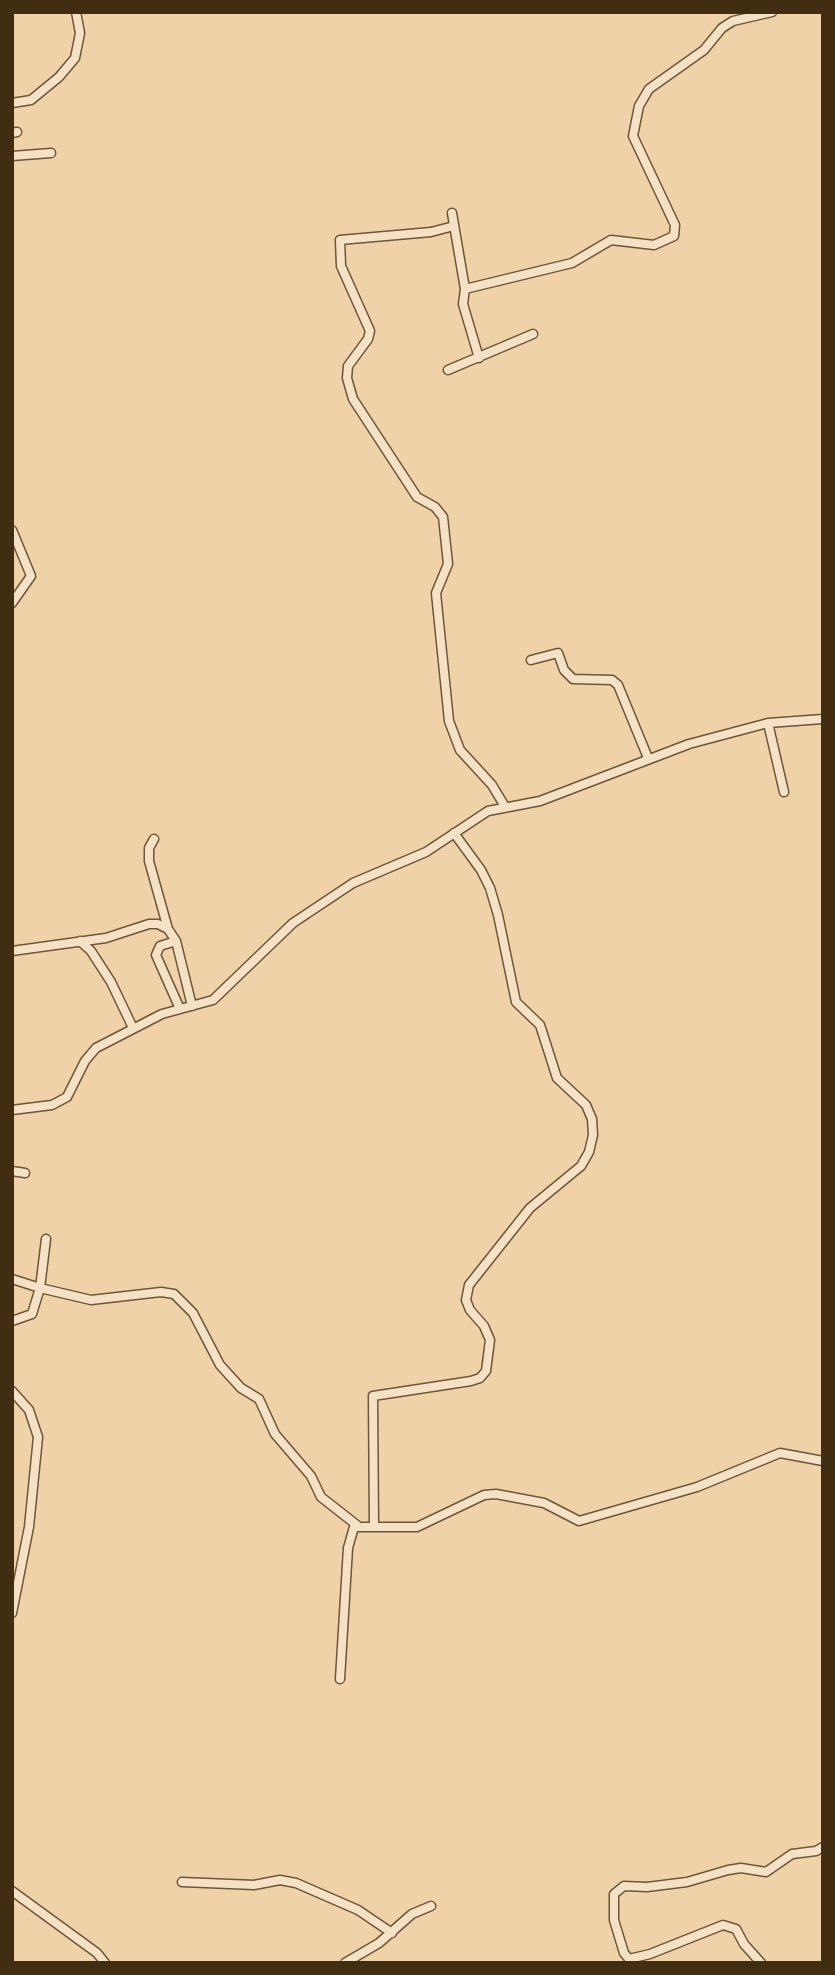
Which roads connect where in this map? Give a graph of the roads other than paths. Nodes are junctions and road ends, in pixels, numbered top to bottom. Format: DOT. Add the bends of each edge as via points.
graph roads {
  1 [pos="76,12"];
  2 [pos="772,12"];
  3 [pos="12,103"];
  4 [pos="51,153"];
  5 [pos="12,156"];
  6 [pos="452,213"];
  7 [pos="454,226"];
  8 [pos="465,289"];
  9 [pos="533,334"];
  10 [pos="479,358"];
  11 [pos="448,370"];
  12 [pos="12,530"];
  13 [pos="12,603"];
  14 [pos="531,660"];
  15 [pos="823,719"];
  16 [pos="768,723"];
  17 [pos="648,758"];
  18 [pos="784,792"];
  19 [pos="504,805"];
  20 [pos="454,833"];
  21 [pos="154,839"];
  22 [pos="168,929"];
  23 [pos="176,941"];
  24 [pos="80,942"];
  25 [pos="12,951"];
  26 [pos="192,1006"];
  27 [pos="180,1009"];
  28 [pos="133,1028"];
  29 [pos="12,1110"];
  30 [pos="12,1171"];
  31 [pos="25,1172"];
  32 [pos="46,1240"];
  33 [pos="12,1279"];
  34 [pos="40,1288"];
  35 [pos="12,1321"];
  36 [pos="12,1391"];
  37 [pos="823,1461"];
  38 [pos="358,1526"];
  39 [pos="374,1527"];
  40 [pos="12,1614"];
  41 [pos="340,1679"];
  42 [pos="823,1847"];
  43 [pos="182,1882"];
  44 [pos="12,1891"];
  45 [pos="431,1906"];
  46 [pos="392,1933"];
  47 [pos="105,1963"];
  48 [pos="345,1963"];
  49 [pos="761,1963"];
  1 -- 3 [label="street" via="80,33 75,58 31,100"];
  2 -- 8 [label="street" via="722,28 704,50 649,89 639,106 633,136 675,225 674,236 654,245 611,240 572,263"];
  4 -- 5 [label="street"];
  6 -- 7 [label="street"];
  7 -- 8 [label="street"];
  7 -- 19 [label="street" via="340,240 341,266 370,331 348,366 347,378 353,399 417,497 443,517 447,564 436,593 449,721 460,750"];
  8 -- 10 [label="street" via="463,304"];
  9 -- 10 [label="street"];
  10 -- 11 [label="street"];
  12 -- 13 [label="street" via="31,576"];
  14 -- 17 [label="street" via="558,653 573,679 612,680 618,685"];
  15 -- 16 [label="street"];
  16 -- 17 [label="street"];
  16 -- 18 [label="street"];
  17 -- 19 [label="street" via="540,800"];
  19 -- 20 [label="street"];
  20 -- 26 [label="street" via="426,852 353,883 324,901 293,923 218,996"];
  20 -- 39 [label="street" via="490,888 516,1002 540,1025 557,1078 586,1105 593,1135 581,1166 530,1208 470,1285 466,1300 490,1340 486,1371 471,1381 373,1396"];
  21 -- 22 [label="street" via="149,861"];
  22 -- 23 [label="street"];
  22 -- 24 [label="street" via="149,924"];
  23 -- 26 [label="street"];
  23 -- 27 [label="street" via="160,946 156,955"];
  24 -- 25 [label="street"];
  24 -- 28 [label="street" via="111,982"];
  26 -- 27 [label="street"];
  27 -- 28 [label="street"];
  28 -- 29 [label="street" via="96,1048 67,1097 52,1105"];
  30 -- 31 [label="street"];
  32 -- 34 [label="street"];
  33 -- 34 [label="street"];
  34 -- 35 [label="street" via="32,1314"];
  34 -- 38 [label="street" via="91,1300 174,1294 193,1313 220,1365 241,1388 260,1399 275,1434 311,1476 321,1497"];
  36 -- 40 [label="street" via="29,1410 38,1437 29,1527"];
  37 -- 39 [label="street" via="780,1453 697,1487 579,1521 544,1503 496,1494 484,1495 417,1527"];
  38 -- 39 [label="street"];
  38 -- 41 [label="street" via="352,1530 348,1548"];
  42 -- 49 [label="street" via="792,1854 765,1872 741,1868 687,1882 624,1886 614,1894 614,1920 629,1959 723,1925 736,1929"];
  43 -- 46 [label="street" via="296,1883 358,1910"];
  44 -- 47 [label="street"];
  45 -- 46 [label="street" via="412,1914"];
  46 -- 48 [label="street"];
}
